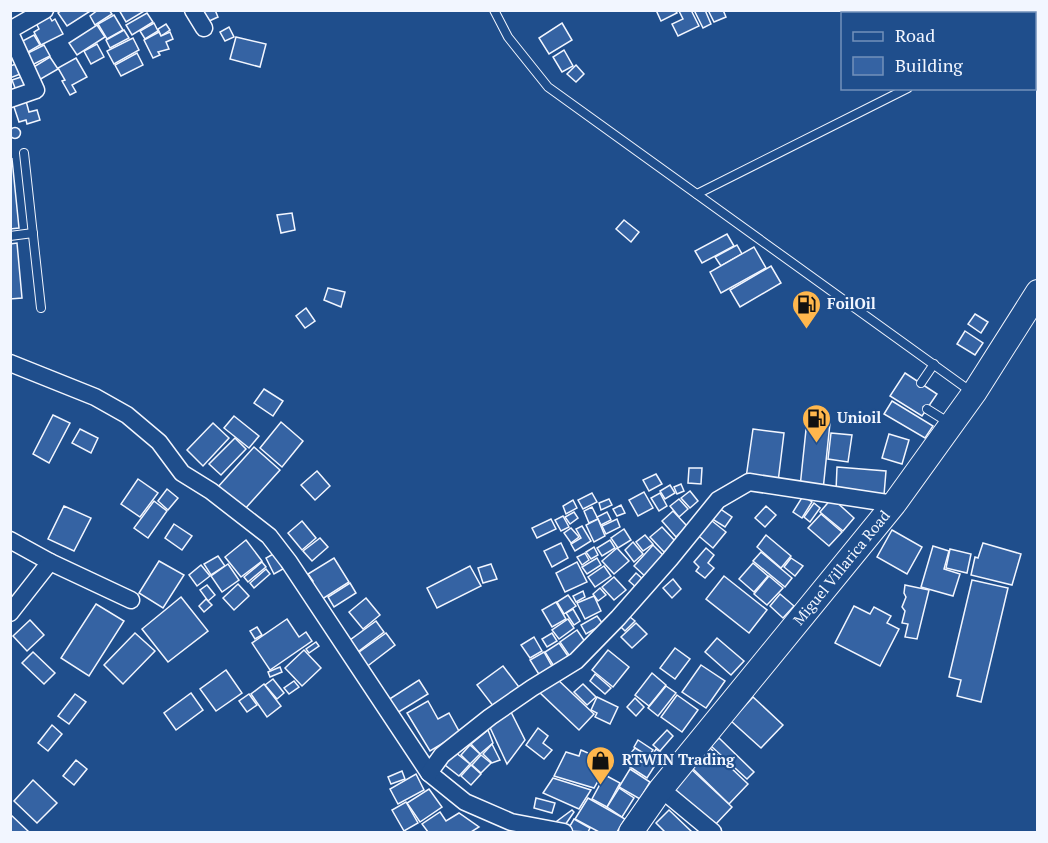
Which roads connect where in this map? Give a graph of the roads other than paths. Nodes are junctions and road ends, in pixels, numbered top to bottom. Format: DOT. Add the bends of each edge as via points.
graph roads {
  1 [pos="45,10"];
  2 [pos="193,10"];
  3 [pos="494,10"];
  4 [pos="204,28"];
  5 [pos="10,32"];
  6 [pos="904,90"];
  7 [pos="10,99"];
  8 [pos="24,153"];
  9 [pos="697,194"];
  10 [pos="33,233"];
  11 [pos="10,236"];
  12 [pos="1038,292"];
  13 [pos="41,308"];
  14 [pos="10,363"];
  15 [pos="934,364"];
  16 [pos="921,383"];
  17 [pos="974,393"];
  18 [pos="927,409"];
  19 [pos="951,425"];
  20 [pos="894,504"];
  21 [pos="10,540"];
  22 [pos="50,562"];
  23 [pos="131,600"];
  24 [pos="10,613"];
  25 [pos="429,773"];
  26 [pos="661,789"];
  27 [pos="564,832"];
  28 [pos="631,832"];
  29 [pos="713,832"];
  1 -- 5 [label="street"];
  2 -- 4 [label="street"];
  3 -- 9 [label="lane" via="508,37 548,87"];
  5 -- 7 [label="street" via="36,90"];
  6 -- 9 [label="lane"];
  8 -- 10 [label="lane"];
  9 -- 15 [label="lane"];
  10 -- 11 [label="lane"];
  10 -- 13 [label="lane"];
  12 -- 17 [label="main road, Miguel Villarica Road"];
  14 -- 25 [label="street" via="95,397 127,415 159,442 182,473 269,536"];
  15 -- 16 [label="lane"];
  15 -- 17 [label="lane"];
  17 -- 19 [label="main road, Miguel Villarica Road"];
  18 -- 19 [label="lane"];
  19 -- 20 [label="main road, Miguel Villarica Road"];
  20 -- 25 [label="street" via="749,482 718,500 663,567 576,661 490,717 442,755"];
  20 -- 26 [label="main road, Miguel Villarica Road"];
  21 -- 22 [label="street"];
  22 -- 23 [label="street"];
  22 -- 24 [label="street"];
  25 -- 27 [label="street" via="474,806 511,822"];
  26 -- 28 [label="main road, Miguel Villarica Road"];
  26 -- 29 [label="street"];
}
